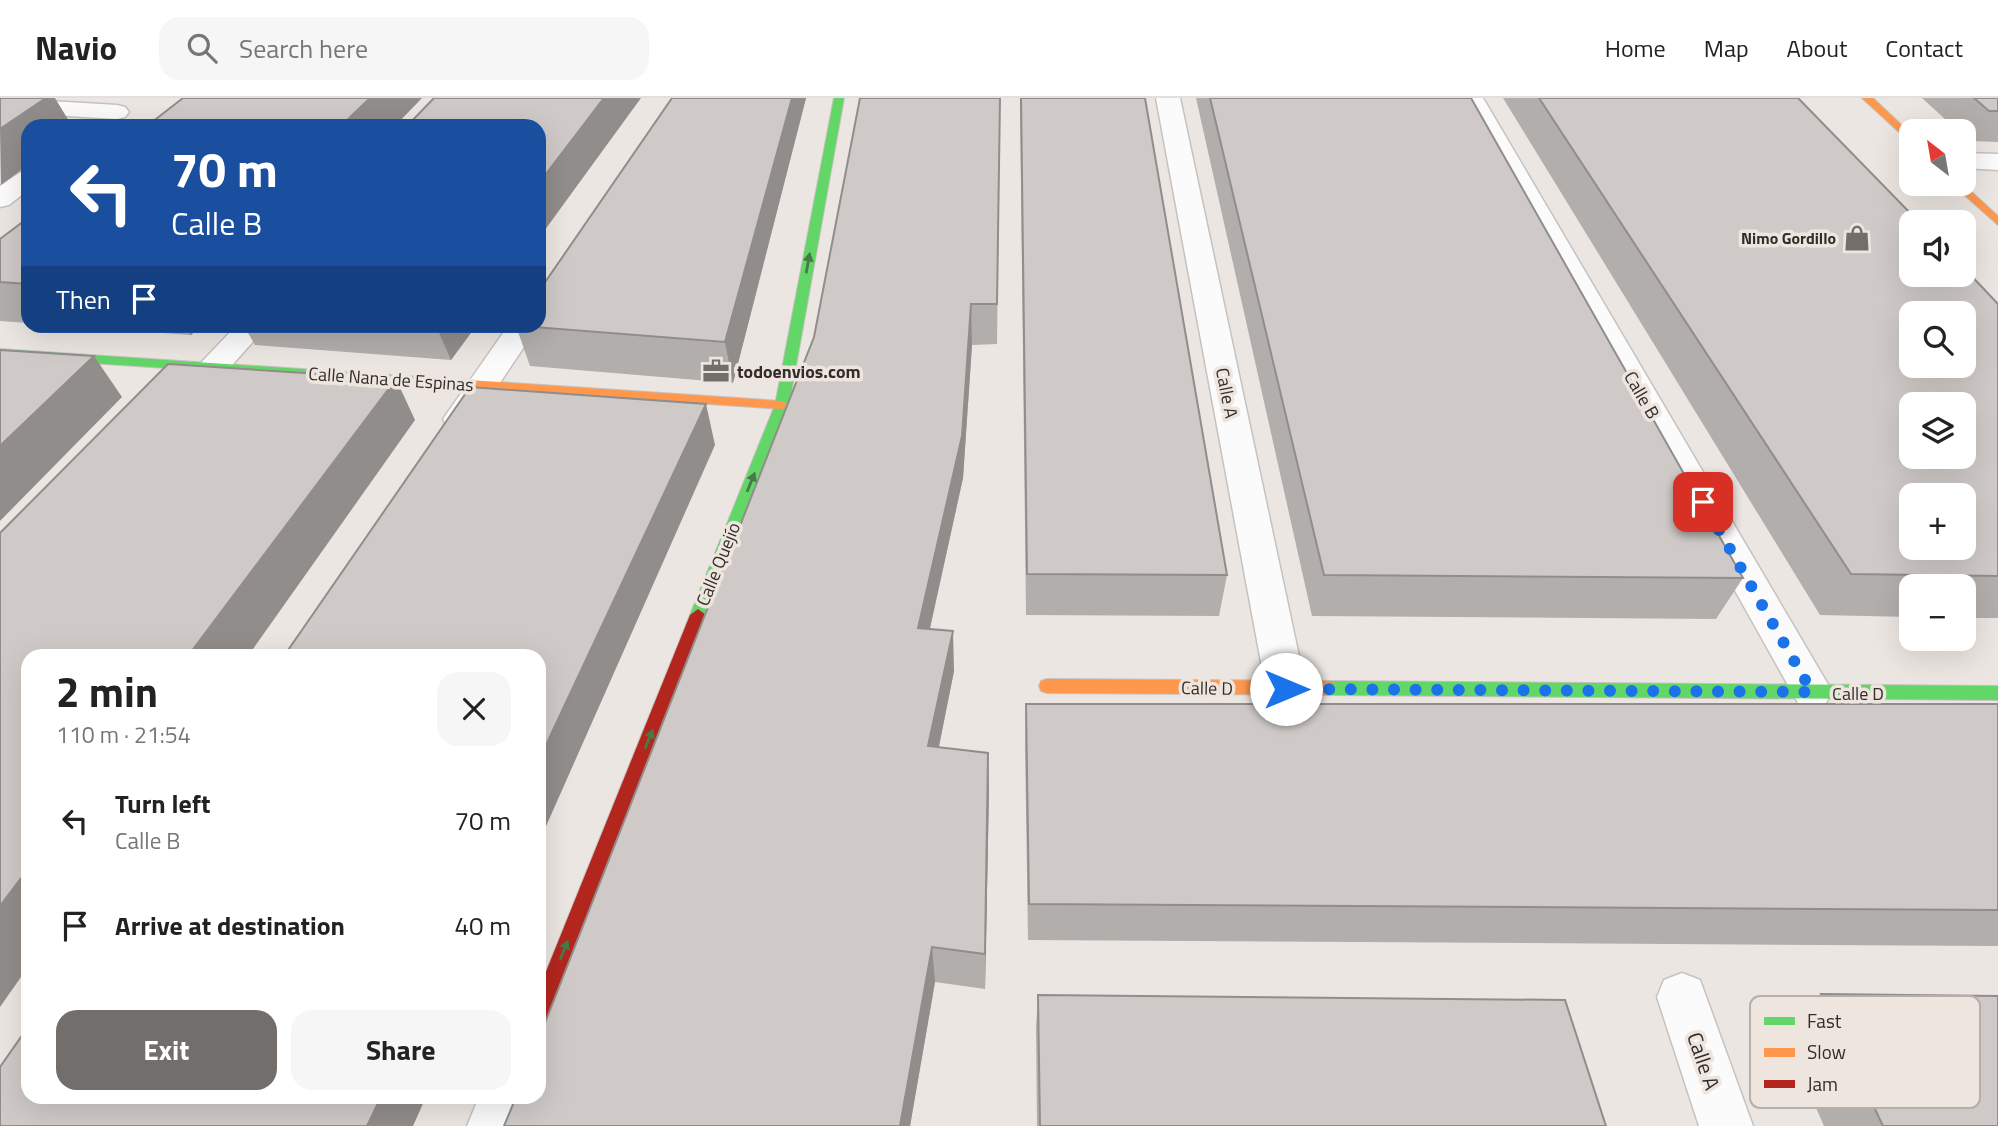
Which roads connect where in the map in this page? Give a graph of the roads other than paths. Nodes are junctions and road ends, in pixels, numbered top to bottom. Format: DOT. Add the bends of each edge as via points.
graph roads {
  1 [pos="839,98"];
  2 [pos="1168,98"];
  3 [pos="1471,98"];
  4 [pos="1867,98"];
  5 [pos="0,105"];
  6 [pos="117,112"];
  7 [pos="1899,129"];
  8 [pos="1976,162"];
  9 [pos="1998,162"];
  10 [pos="21,183"];
  11 [pos="2,196"];
  12 [pos="1970,196"];
  13 [pos="1998,222"];
  14 [pos="246,333"];
  15 [pos="518,333"];
  16 [pos="0,353"];
  17 [pos="215,367"];
  18 [pos="483,385"];
  19 [pos="782,405"];
  20 [pos="168,416"];
  21 [pos="444,441"];
  22 [pos="1047,687"];
  23 [pos="1286,689"];
  24 [pos="1812,692"];
  25 [pos="1998,693"];
  26 [pos="546,996"];
  27 [pos="1682,997"];
  28 [pos="503,1104"];
  29 [pos="494,1126"];
  30 [pos="1726,1126"];
  19 -- 1 [label="street, Calle Quejío, one-way"];
  2 -- 23 [label="street, Calle A"];
  3 -- 24 [label="street, Calle B"];
  4 -- 7 [label="street"];
  5 -- 6 [label="street"];
  8 -- 9 [label="street"];
  10 -- 11 [label="street"];
  12 -- 13 [label="street"];
  14 -- 17 [label="street"];
  15 -- 18 [label="street"];
  16 -- 17 [label="street, Calle Nana de Espinas"];
  17 -- 18 [label="street, Calle Nana de Espinas"];
  17 -- 20 [label="street"];
  18 -- 19 [label="street, Calle Nana de Espinas"];
  18 -- 21 [label="street"];
  26 -- 19 [label="street, Calle Quejío, one-way"];
  22 -- 23 [label="street, Calle D"];
  23 -- 24 [label="street, Calle D"];
  24 -- 25 [label="street, Calle D"];
  27 -- 30 [label="street, Calle A"];
  28 -- 29 [label="street"];
}
